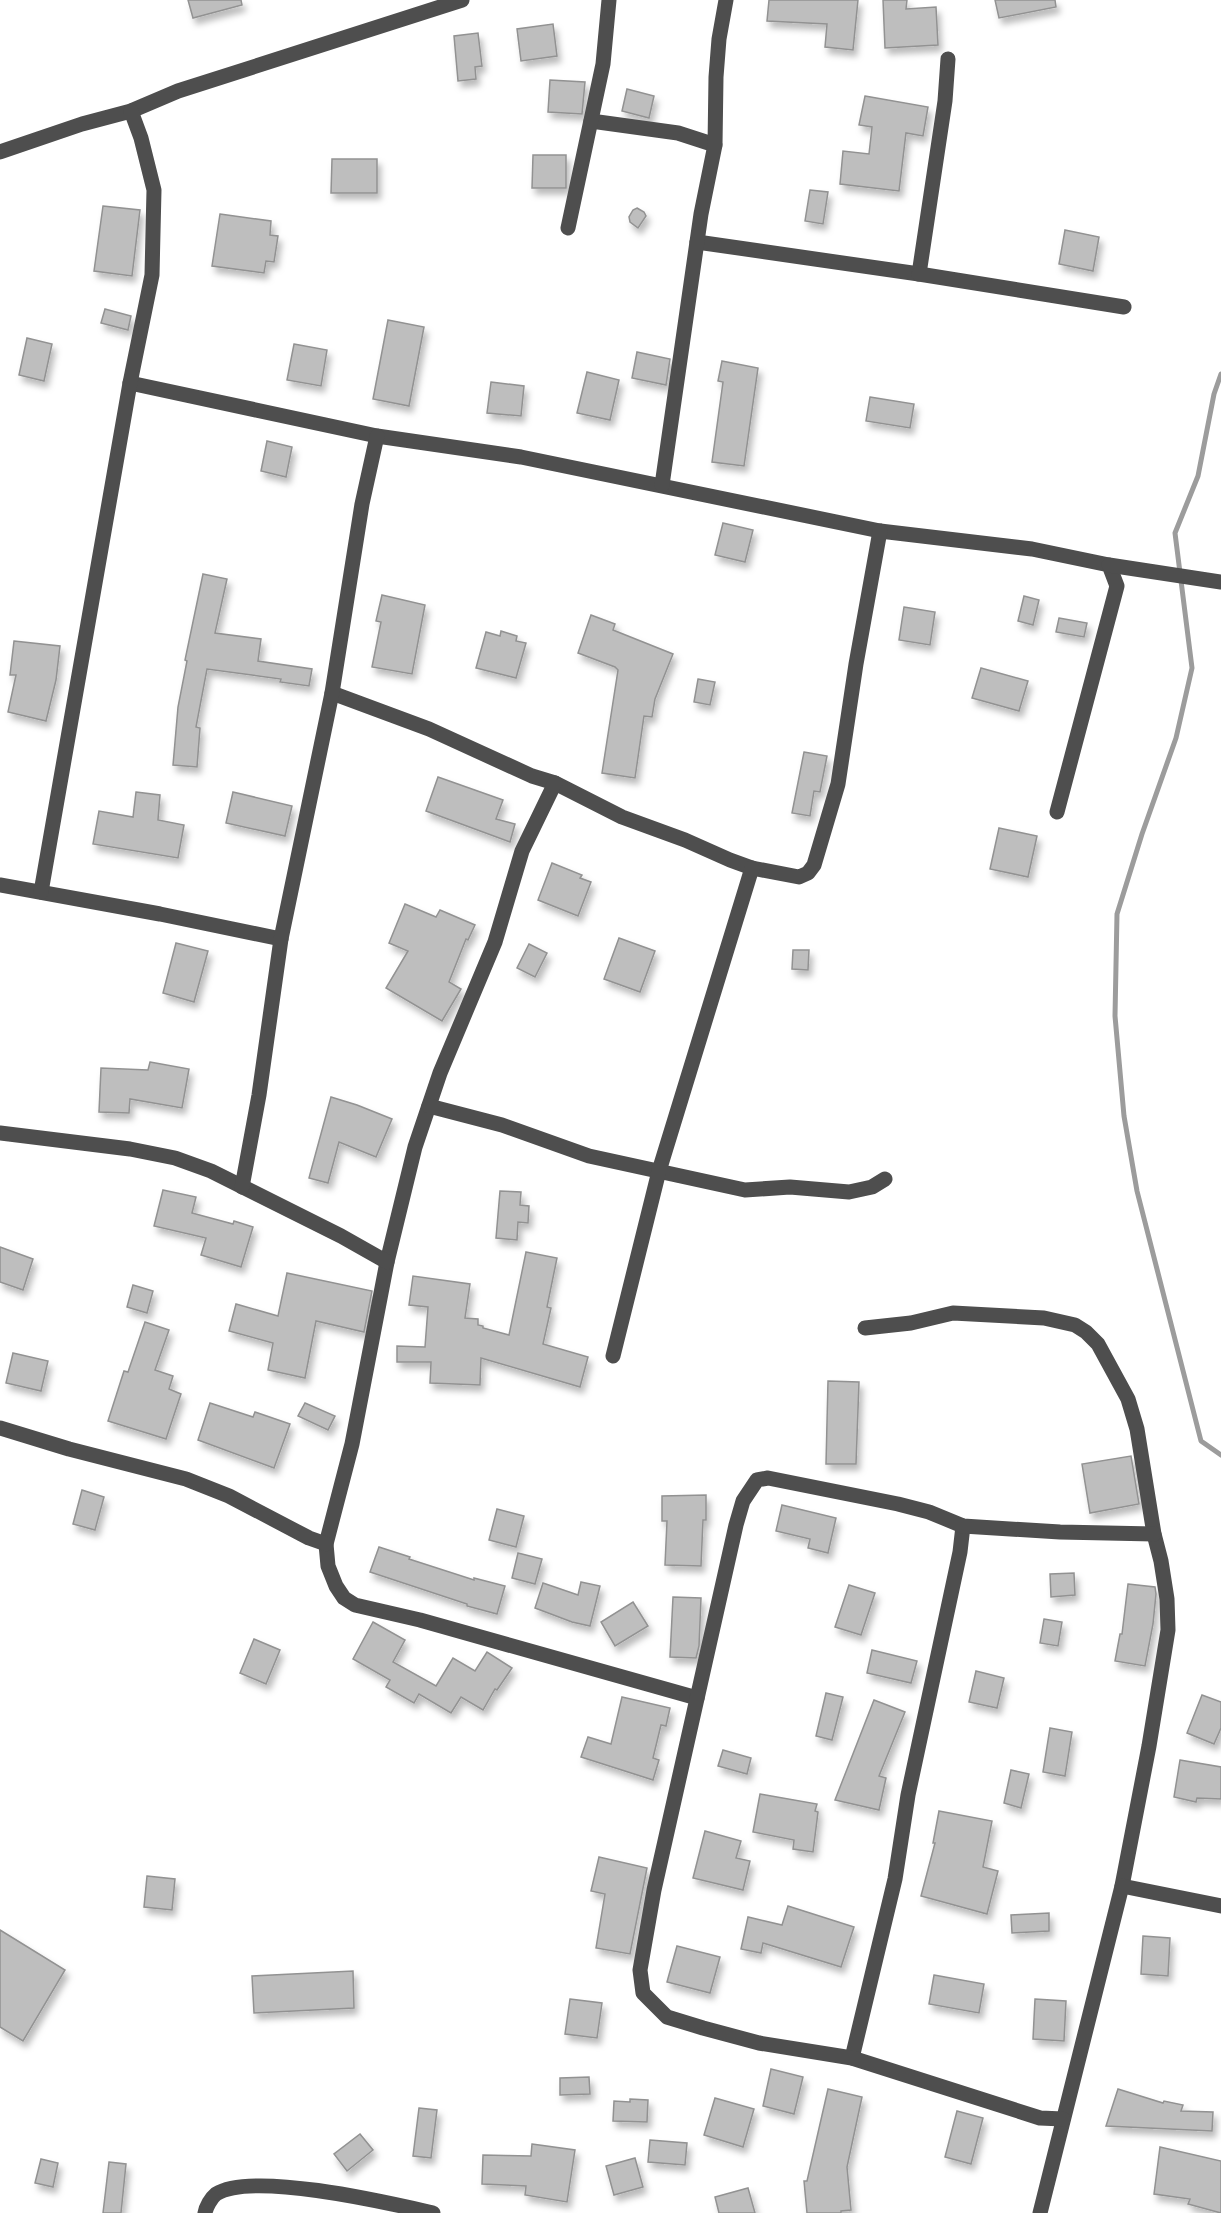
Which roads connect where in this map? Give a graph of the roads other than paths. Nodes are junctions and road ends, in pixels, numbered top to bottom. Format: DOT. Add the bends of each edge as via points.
graph roads {
  1 [pos="462,0"];
  2 [pos="609,0"];
  3 [pos="726,0"];
  4 [pos="948,59"];
  5 [pos="131,111"];
  6 [pos="591,121"];
  7 [pos="715,145"];
  8 [pos="0,152"];
  9 [pos="568,228"];
  10 [pos="697,242"];
  11 [pos="919,274"];
  12 [pos="1124,307"];
  13 [pos="130,382"];
  14 [pos="376,436"];
  15 [pos="662,485"];
  16 [pos="880,531"];
  17 [pos="1110,566"];
  18 [pos="1221,582"];
  19 [pos="332,693"];
  20 [pos="555,783"];
  21 [pos="1056,813"];
  22 [pos="752,868"];
  23 [pos="0,885"];
  24 [pos="41,892"];
  25 [pos="281,939"];
  26 [pos="429,1106"];
  27 [pos="0,1133"];
  28 [pos="658,1172"];
  29 [pos="885,1179"];
  30 [pos="242,1187"];
  31 [pos="387,1262"];
  32 [pos="865,1328"];
  33 [pos="613,1356"];
  34 [pos="0,1428"];
  35 [pos="963,1526"];
  36 [pos="1154,1534"];
  37 [pos="326,1544"];
  38 [pos="697,1698"];
  39 [pos="1122,1886"];
  40 [pos="1221,1906"];
  41 [pos="852,2058"];
  42 [pos="1063,2119"];
  43 [pos="425,2212"];
  44 [pos="205,2213"];
  45 [pos="1040,2213"];
  1 -- 5 [label="street" via="178,91"];
  2 -- 6 [label="street" via="603,64"];
  3 -- 7 [label="street" via="716,77"];
  4 -- 11 [label="street"];
  5 -- 8 [label="street"];
  5 -- 13 [label="street" via="154,190 152,275"];
  6 -- 7 [label="street" via="678,133"];
  6 -- 9 [label="street"];
  7 -- 10 [label="street"];
  10 -- 11 [label="street"];
  10 -- 15 [label="street"];
  11 -- 12 [label="street"];
  13 -- 14 [label="street"];
  13 -- 24 [label="street"];
  14 -- 15 [label="street" via="521,457"];
  14 -- 19 [label="street"];
  15 -- 16 [label="street"];
  16 -- 17 [label="street" via="1032,549"];
  16 -- 22 [label="street" via="838,784 814,865 799,877"];
  17 -- 18 [label="street"];
  17 -- 21 [label="street" via="1117,586"];
  19 -- 20 [label="street"];
  19 -- 25 [label="street"];
  20 -- 22 [label="street" via="622,817"];
  20 -- 26 [label="street" via="522,850 495,942"];
  22 -- 28 [label="street"];
  23 -- 24 [label="street"];
  24 -- 25 [label="street"];
  25 -- 30 [label="street"];
  26 -- 28 [label="street" via="502,1125 590,1156"];
  26 -- 31 [label="street"];
  27 -- 30 [label="street" via="175,1158"];
  28 -- 29 [label="street" via="745,1190 790,1187 849,1192 872,1187"];
  28 -- 33 [label="street"];
  30 -- 31 [label="street"];
  31 -- 37 [label="street" via="352,1444"];
  32 -- 36 [label="street" via="953,1313 1044,1318 1075,1325 1086,1332 1098,1344 1128,1399 1137,1429"];
  34 -- 37 [label="street" via="186,1479"];
  35 -- 36 [label="street"];
  35 -- 38 [label="street" via="898,1504 768,1478 758,1480 743,1501 736,1525"];
  35 -- 41 [label="street" via="908,1794 895,1879"];
  36 -- 39 [label="street" via="1167,1599 1168,1630"];
  37 -- 38 [label="street" via="328,1566 336,1586 355,1605"];
  38 -- 41 [label="street" via="654,1890 640,1970 643,1993 667,2017 759,2043"];
  39 -- 40 [label="street"];
  39 -- 42 [label="street"];
  41 -- 42 [label="street" via="1040,2118"];
  42 -- 45 [label="street"];
  43 -- 44 [label="street" via="346,2195 255,2185 215,2195"];
}
